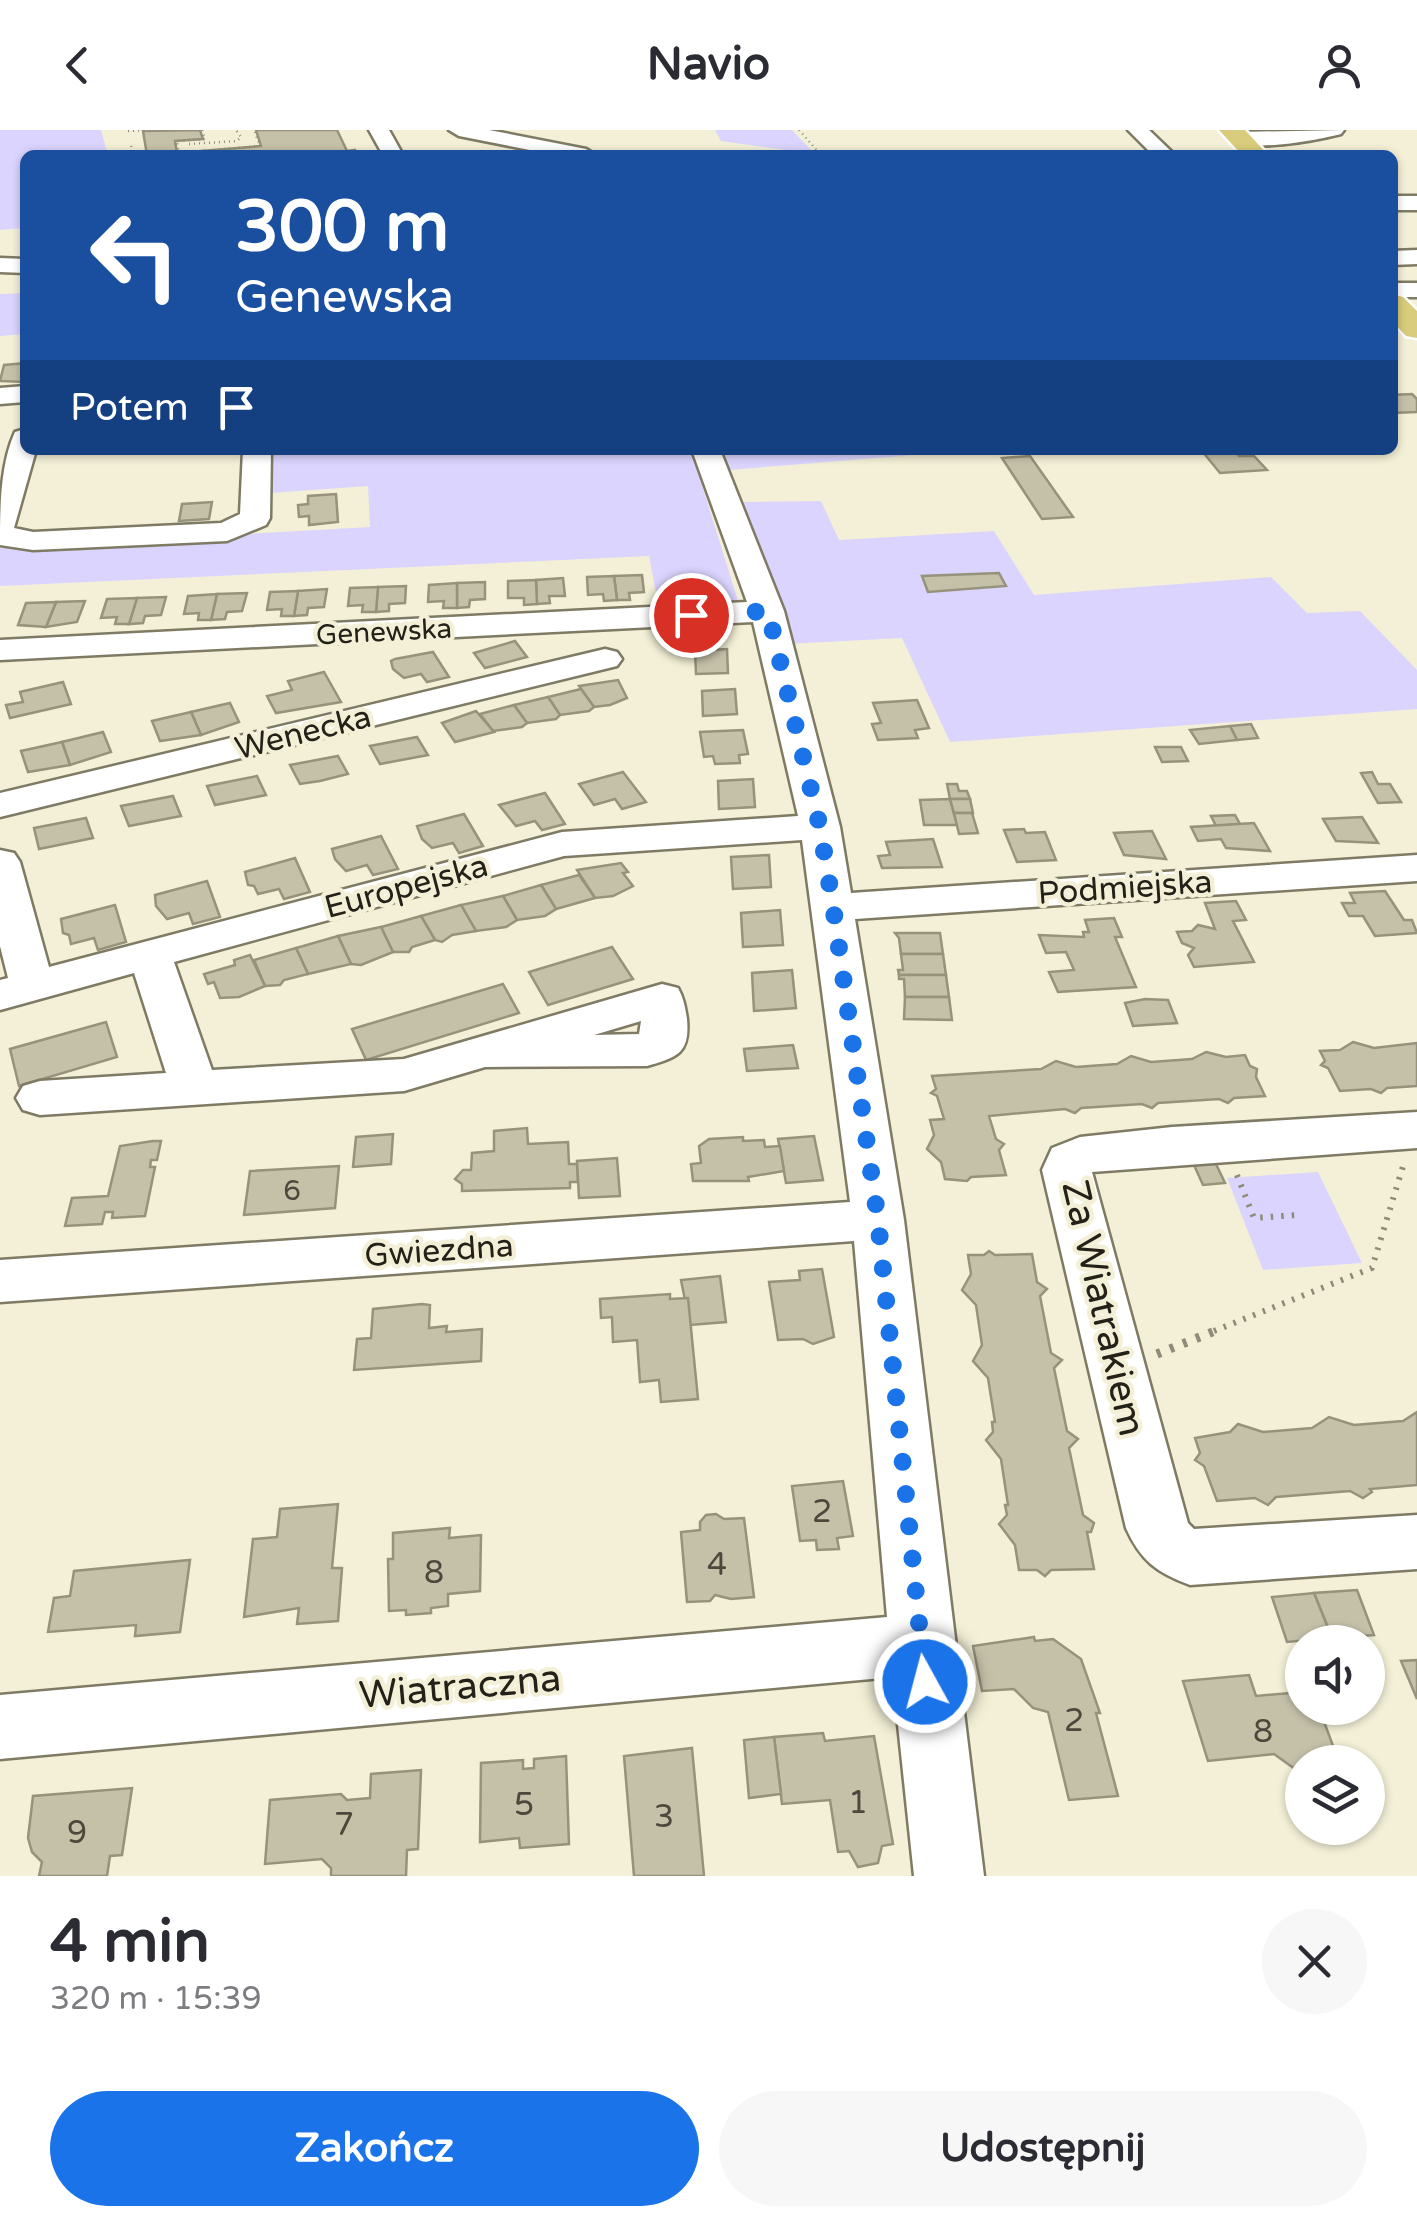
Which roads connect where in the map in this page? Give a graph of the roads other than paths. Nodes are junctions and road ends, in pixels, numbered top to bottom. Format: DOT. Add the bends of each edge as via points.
graph roads {
  1 [pos="1138,130"];
  2 [pos="1334,130"];
  3 [pos="466,137"];
  4 [pos="1302,137"];
  5 [pos="1356,138"];
  6 [pos="1242,141"];
  7 [pos="553,150"];
  8 [pos="1160,150"];
  9 [pos="20,455"];
  10 [pos="257,455"];
  11 [pos="708,455"];
  12 [pos="0,528"];
  13 [pos="768,611"];
  14 [pos="0,650"];
  15 [pos="605,659"];
  16 [pos="0,805"];
  17 [pos="820,827"];
  18 [pos="0,862"];
  19 [pos="1417,868"];
  20 [pos="833,906"];
  21 [pos="150,956"];
  22 [pos="16,990"];
  23 [pos="488,1052"];
  24 [pos="195,1089"];
  25 [pos="40,1098"];
  26 [pos="1413,1137"];
  27 [pos="878,1220"];
  28 [pos="0,1281"];
  29 [pos="1417,1542"];
  30 [pos="920,1644"];
  31 [pos="0,1727"];
  32 [pos="949,1876"];
  1 -- 8 [label="street"];
  2 -- 4 [label="street"];
  3 -- 7 [label="street"];
  4 -- 5 [label="street"];
  4 -- 6 [label="street"];
  9 -- 12 [label="street"];
  10 -- 12 [label="street" via="255,518 226,532 33,542 2,536"];
  11 -- 13 [label="street"];
  13 -- 14 [label="street, Genewska"];
  13 -- 17 [label="street"];
  15 -- 16 [label="street, Wenecka"];
  17 -- 20 [label="street"];
  17 -- 21 [label="street, Europejska" via="579,840"];
  18 -- 22 [label="street"];
  19 -- 20 [label="street, Podmiejska"];
  20 -- 27 [label="street"];
  21 -- 22 [label="street, Europejska"];
  21 -- 24 [label="street"];
  23 -- 24 [label="street" via="404,1074"];
  24 -- 25 [label="street"];
  26 -- 29 [label="street, Za Wiatrakiem" via="1223,1142 1080,1155 1067,1170 1156,1528 1174,1552 1190,1557"];
  27 -- 28 [label="street, Gwiezdna"];
  27 -- 30 [label="street"];
  30 -- 31 [label="street, Wiatraczna"];
  30 -- 32 [label="street"];
}
